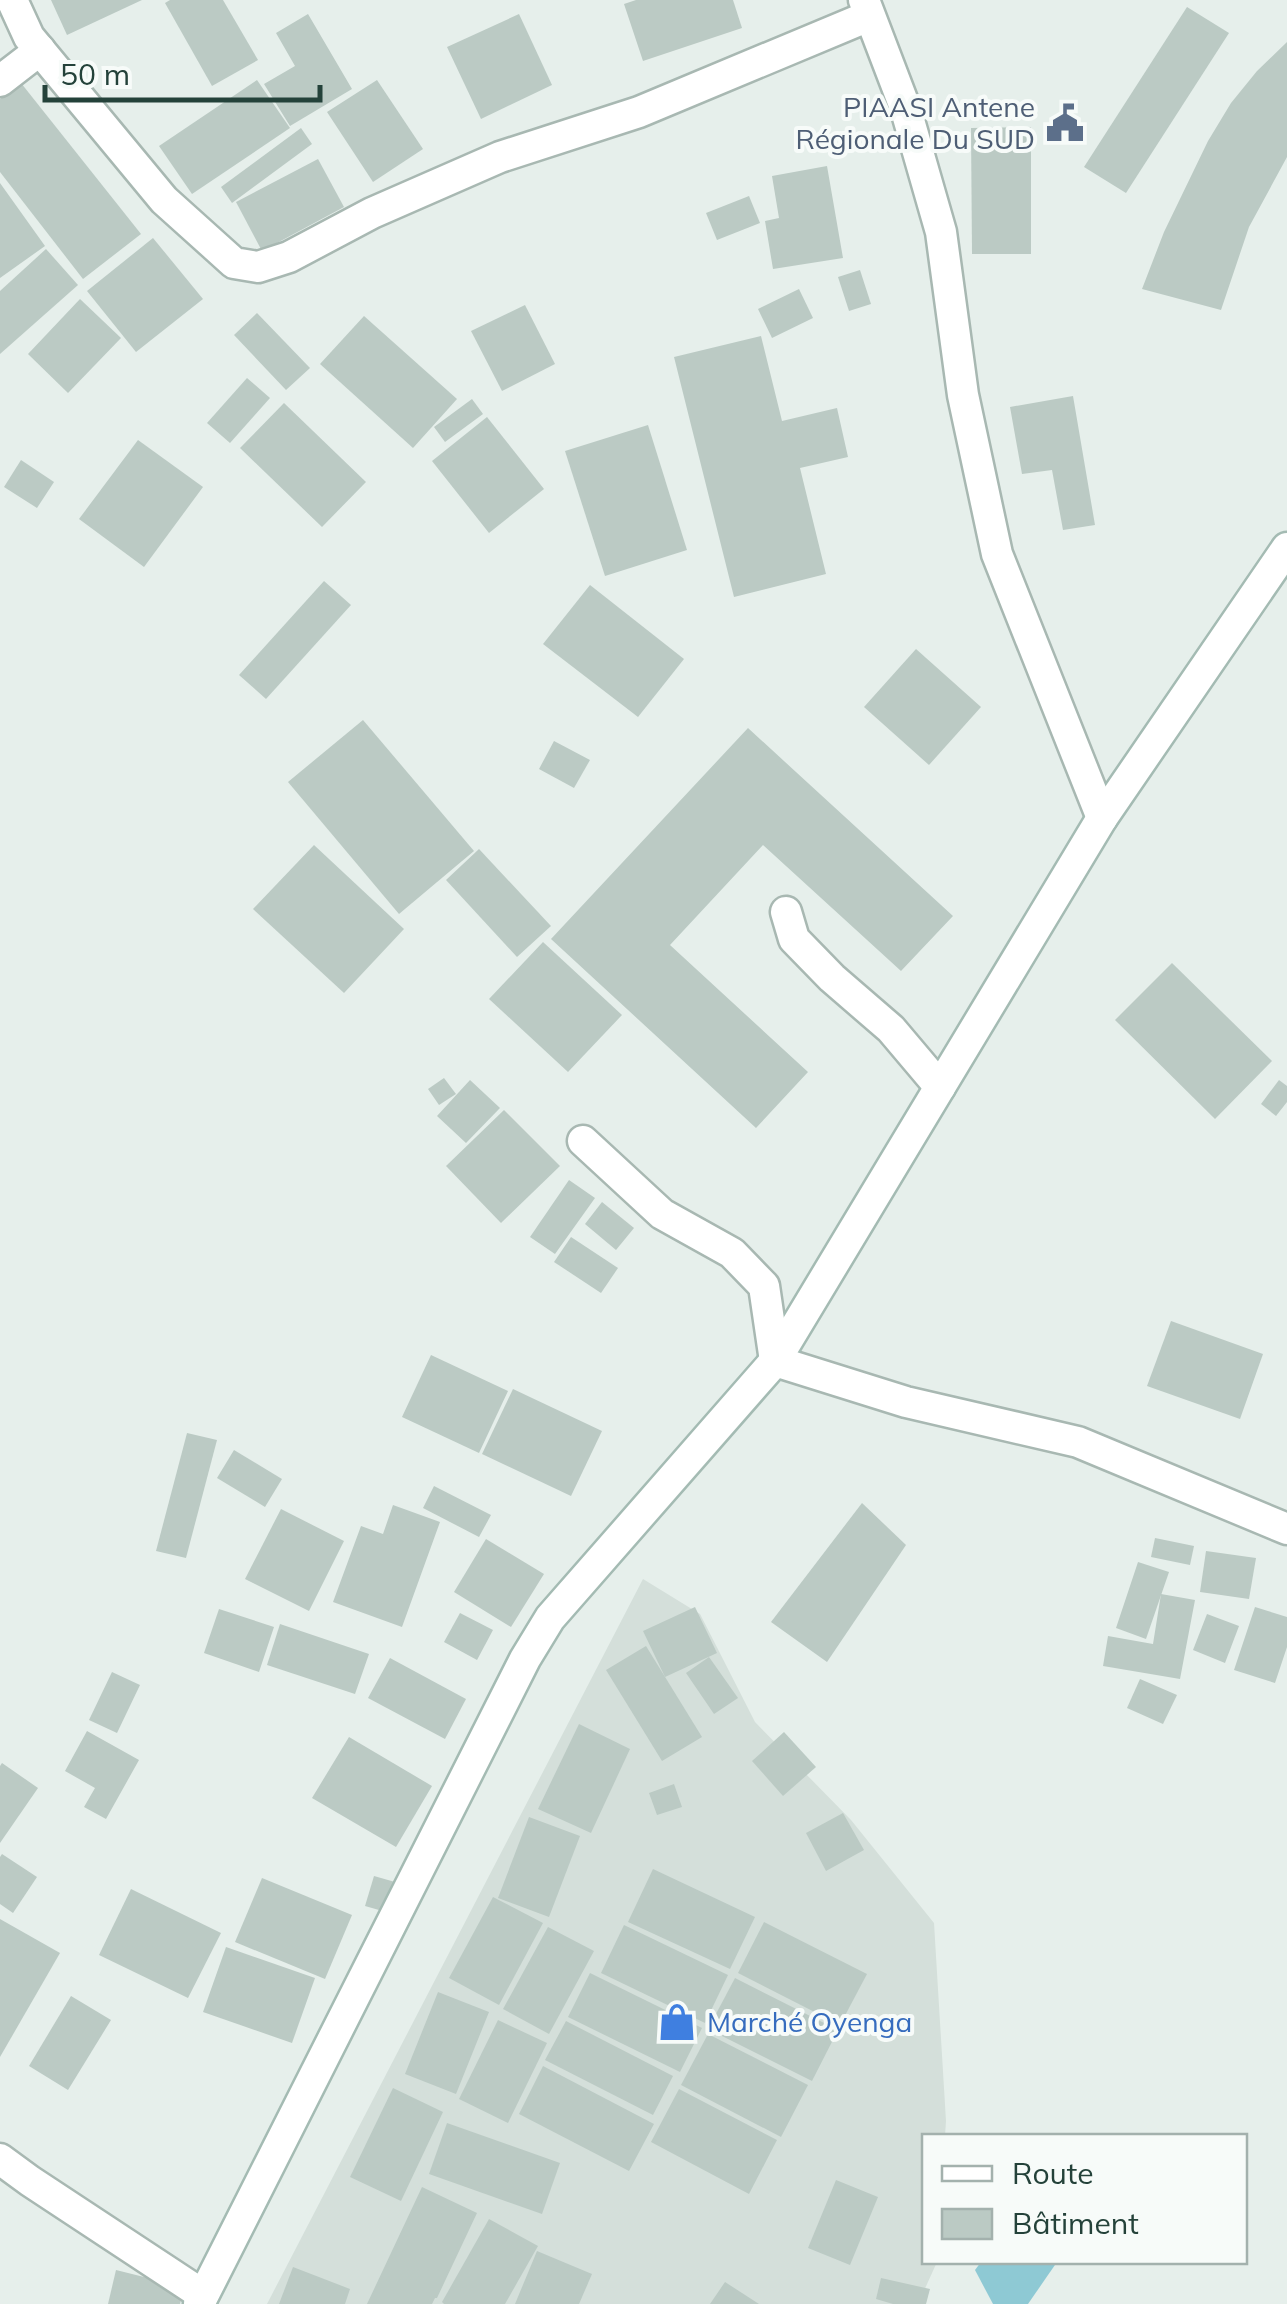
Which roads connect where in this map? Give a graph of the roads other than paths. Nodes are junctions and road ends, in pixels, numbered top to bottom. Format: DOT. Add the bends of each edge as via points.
graph roads {
  1 [pos="12,0"];
  2 [pos="866,8"];
  3 [pos="40,50"];
  4 [pos="0,81"];
  5 [pos="1285,556"];
  6 [pos="1102,818"];
  7 [pos="786,912"];
  8 [pos="940,1087"];
  9 [pos="583,1140"];
  10 [pos="776,1361"];
  11 [pos="1287,1529"];
  12 [pos="0,2158"];
  13 [pos="201,2300"];
  1 -- 3 [label="street"];
  2 -- 3 [label="street" via="639,112 500,158 258,267 234,263 164,200"];
  2 -- 6 [label="street" via="906,110 941,232 962,395 998,554"];
  3 -- 4 [label="street"];
  5 -- 6 [label="street"];
  6 -- 8 [label="street"];
  7 -- 8 [label="street" via="794,938 891,1028"];
  8 -- 10 [label="street"];
  9 -- 10 [label="street" via="662,1214 732,1253 764,1286"];
  10 -- 11 [label="street" via="906,1402 1078,1442"];
  10 -- 13 [label="street" via="550,1618"];
  12 -- 13 [label="street"];
}
